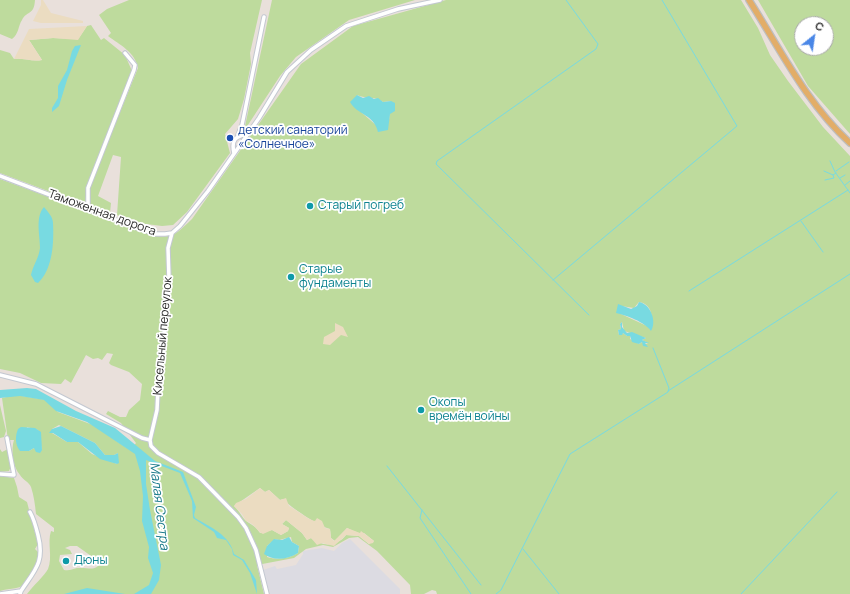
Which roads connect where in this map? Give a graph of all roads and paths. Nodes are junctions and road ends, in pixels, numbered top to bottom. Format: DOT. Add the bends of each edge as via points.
graph roads {
  1 [pos="440,0"];
  2 [pos="749,0"];
  3 [pos="264,17"];
  4 [pos="125,53"];
  5 [pos="248,134"];
  6 [pos="238,135"];
  7 [pos="850,143"];
  8 [pos="234,153"];
  9 [pos="0,176"];
  10 [pos="88,209"];
  11 [pos="172,233"];
  12 [pos="0,375"];
  13 [pos="7,438"];
  14 [pos="150,440"];
  15 [pos="0,474"];
  16 [pos="30,512"];
  17 [pos="20,593"];
  18 [pos="0,594"];
  19 [pos="267,594"];
  1 -- 5 [label="street, Таможенная дорога" via="398,9 346,26 287,72"];
  2 -- 7 [label="main road" via="810,96"];
  3 -- 6 [label="street"];
  4 -- 10 [label="street" via="135,66 88,188"];
  5 -- 6 [label="street"];
  5 -- 8 [label="street, Таможенная дорога"];
  6 -- 8 [label="street" via="232,145"];
  8 -- 11 [label="street, Таможенная дорога" via="199,204"];
  9 -- 10 [label="street, Таможенная дорога"];
  10 -- 11 [label="street, Таможенная дорога" via="155,234"];
  11 -- 14 [label="street, Кисельный переулок" via="168,248 169,279 159,369 158,410"];
  12 -- 14 [label="street" via="36,384"];
  13 -- 15 [label="street" via="14,475"];
  14 -- 19 [label="street" via="153,450 196,475 238,517 254,545"];
  16 -- 17 [label="street" via="42,555"];
  17 -- 18 [label="street"];
}
